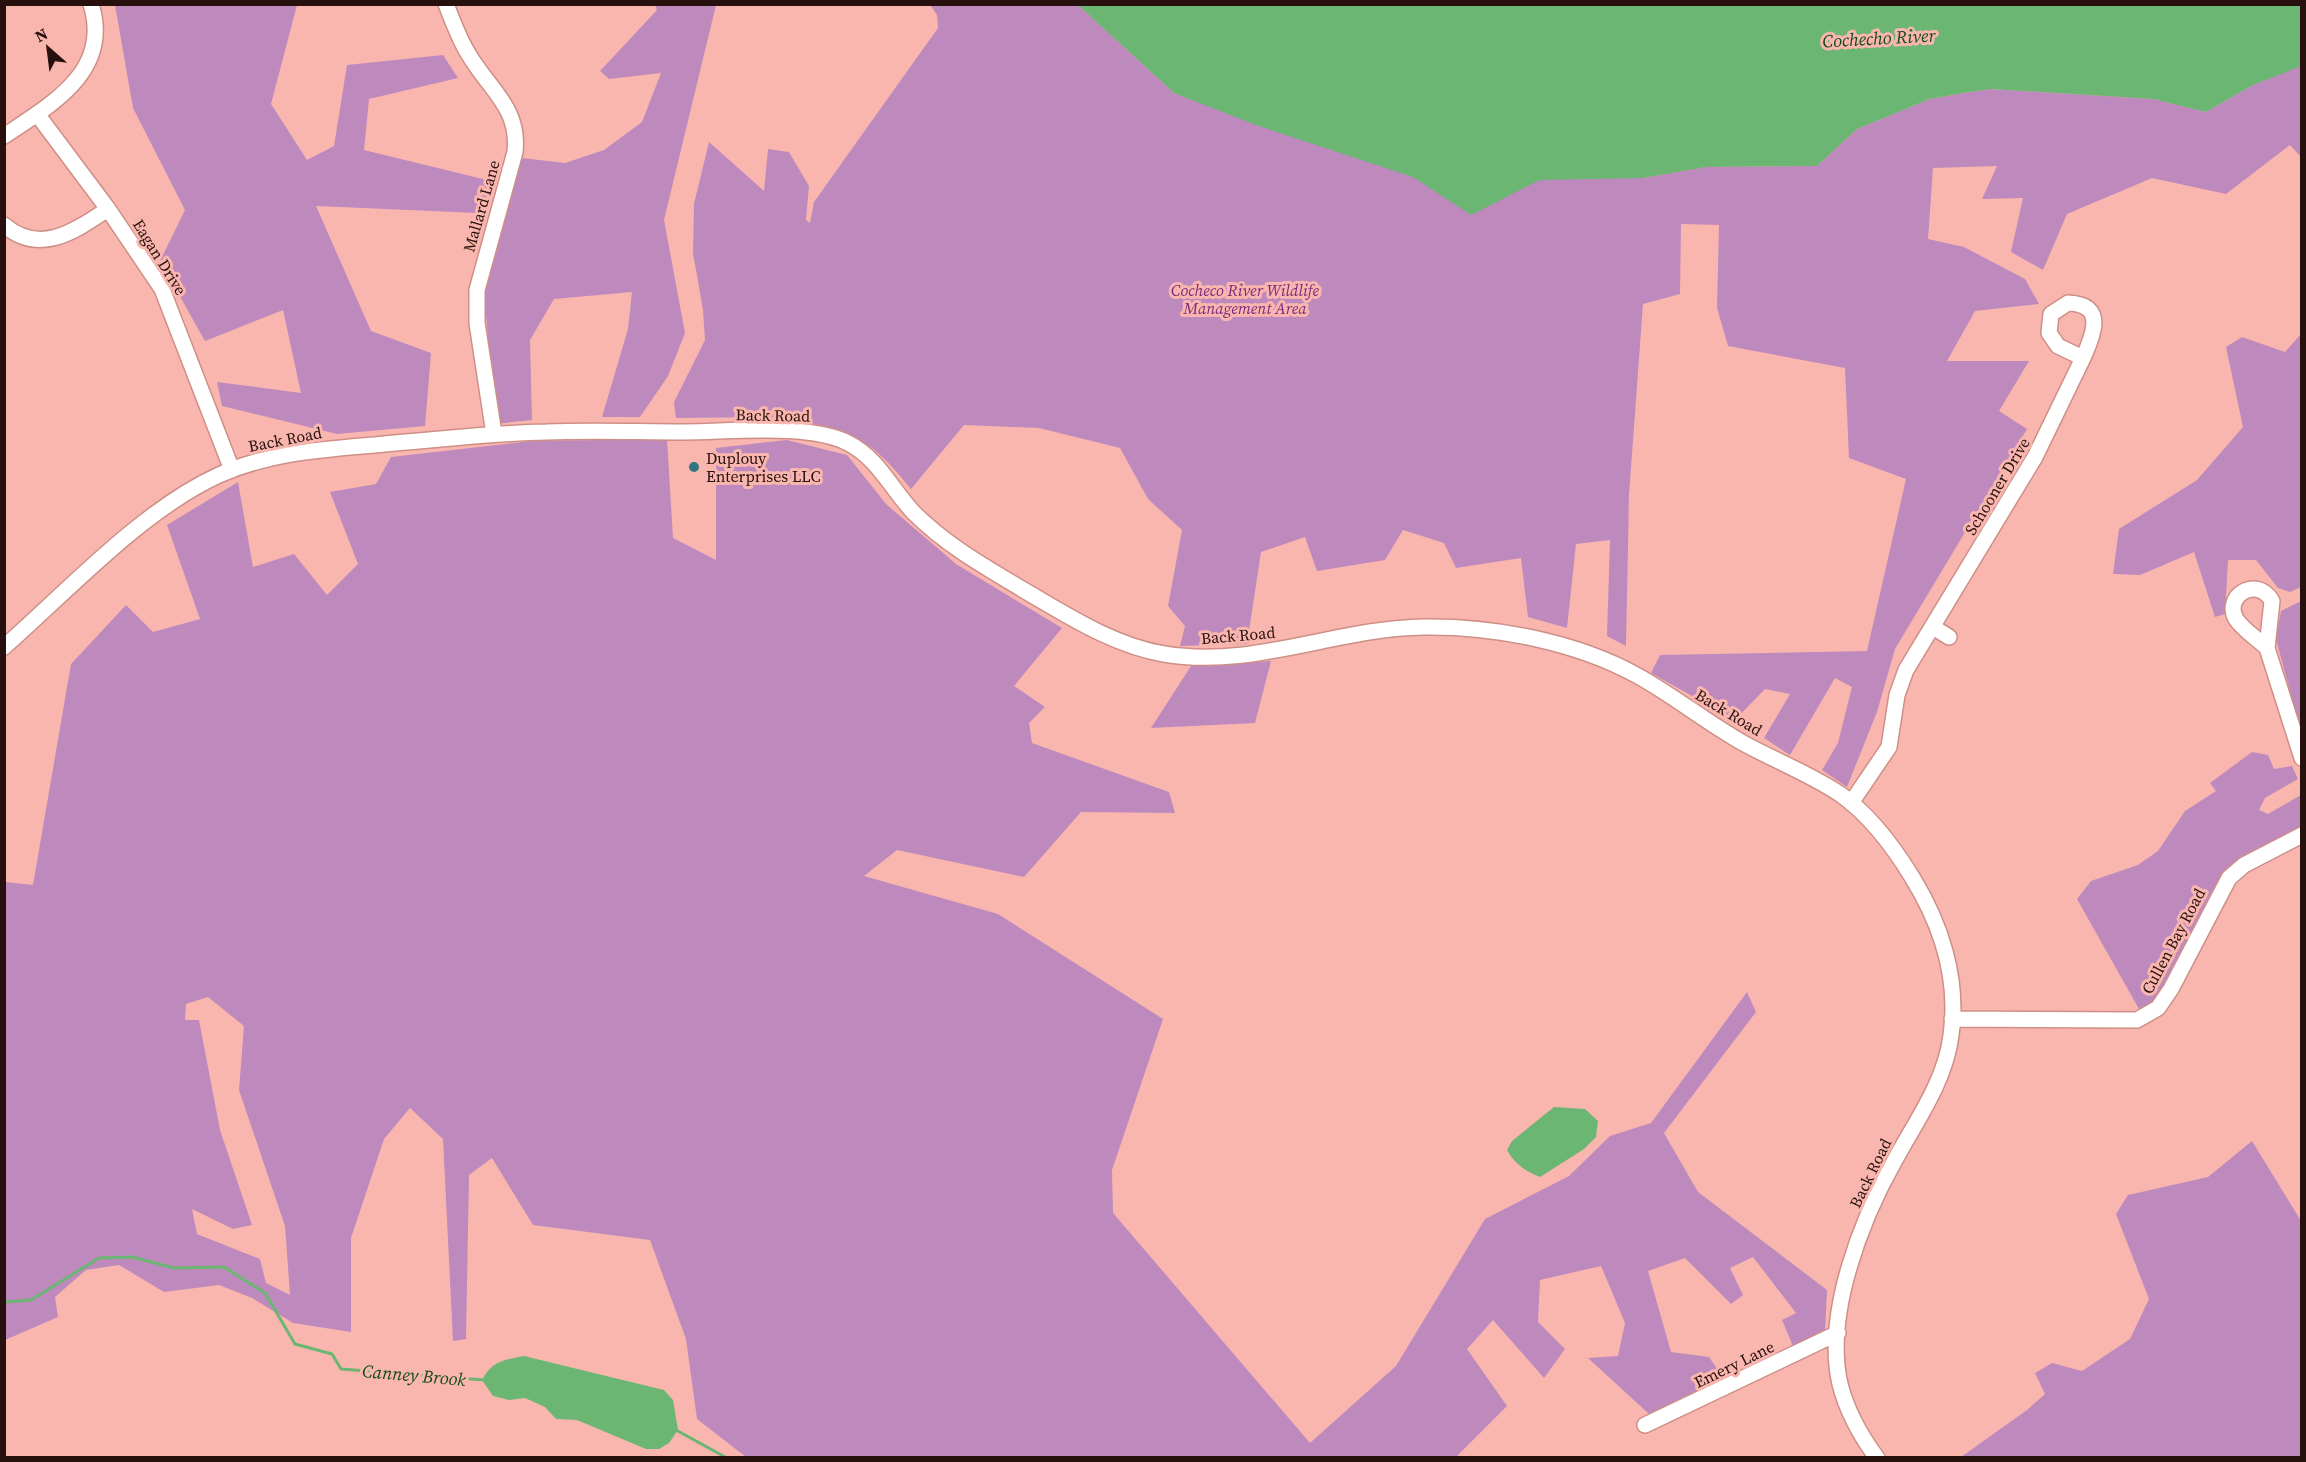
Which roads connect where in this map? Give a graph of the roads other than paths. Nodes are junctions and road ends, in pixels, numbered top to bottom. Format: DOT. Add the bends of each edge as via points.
graph roads {
  1 [pos="91,4"];
  2 [pos="446,4"];
  3 [pos="37,114"];
  4 [pos="4,136"];
  5 [pos="108,209"];
  6 [pos="4,225"];
  7 [pos="2083,358"];
  8 [pos="494,434"];
  9 [pos="232,470"];
  10 [pos="1933,627"];
  11 [pos="1948,637"];
  12 [pos="4,647"];
  13 [pos="2267,648"];
  14 [pos="2301,758"];
  15 [pos="1851,803"];
  16 [pos="2301,835"];
  17 [pos="1952,1019"];
  18 [pos="1838,1333"];
  19 [pos="1645,1425"];
  20 [pos="1877,1458"];
  1 -- 3 [label="street" via="96,30 92,58 75,81"];
  2 -- 8 [label="street, Mallard Lane" via="469,56 508,110 516,129 515,152 477,290 477,323"];
  3 -- 4 [label="street"];
  3 -- 5 [label="street, Eagan Drive"];
  5 -- 6 [label="street" via="72,232 46,241 20,235"];
  5 -- 9 [label="street, Eagan Drive" via="162,289"];
  7 -- 10 [label="street, Schooner Drive" via="2036,457"];
  8 -- 9 [label="street, Back Road" via="280,455"];
  8 -- 15 [label="street, Back Road" via="783,431 828,435 866,455 908,507 961,553 1063,613 1137,648 1188,657 1246,655 1384,630 1429,627 1552,642 1635,674 1739,741 1822,783"];
  9 -- 12 [label="street, Back Road" via="194,487 145,521"];
  10 -- 11 [label="street"];
  10 -- 15 [label="street, Schooner Drive" via="1900,682 1889,747"];
  13 -- 14 [label="street"];
  15 -- 17 [label="street, Back Road" via="1884,837 1924,897 1948,960"];
  16 -- 17 [label="street, Cullen Bay Road" via="2244,865 2229,878 2171,989 2158,1008 2137,1020"];
  17 -- 18 [label="street, Back Road" via="1951,1040 1935,1087 1881,1186 1858,1242"];
  18 -- 19 [label="street, Emery Lane"];
  18 -- 20 [label="street, Back Road" via="1840,1382 1851,1416"];
}
